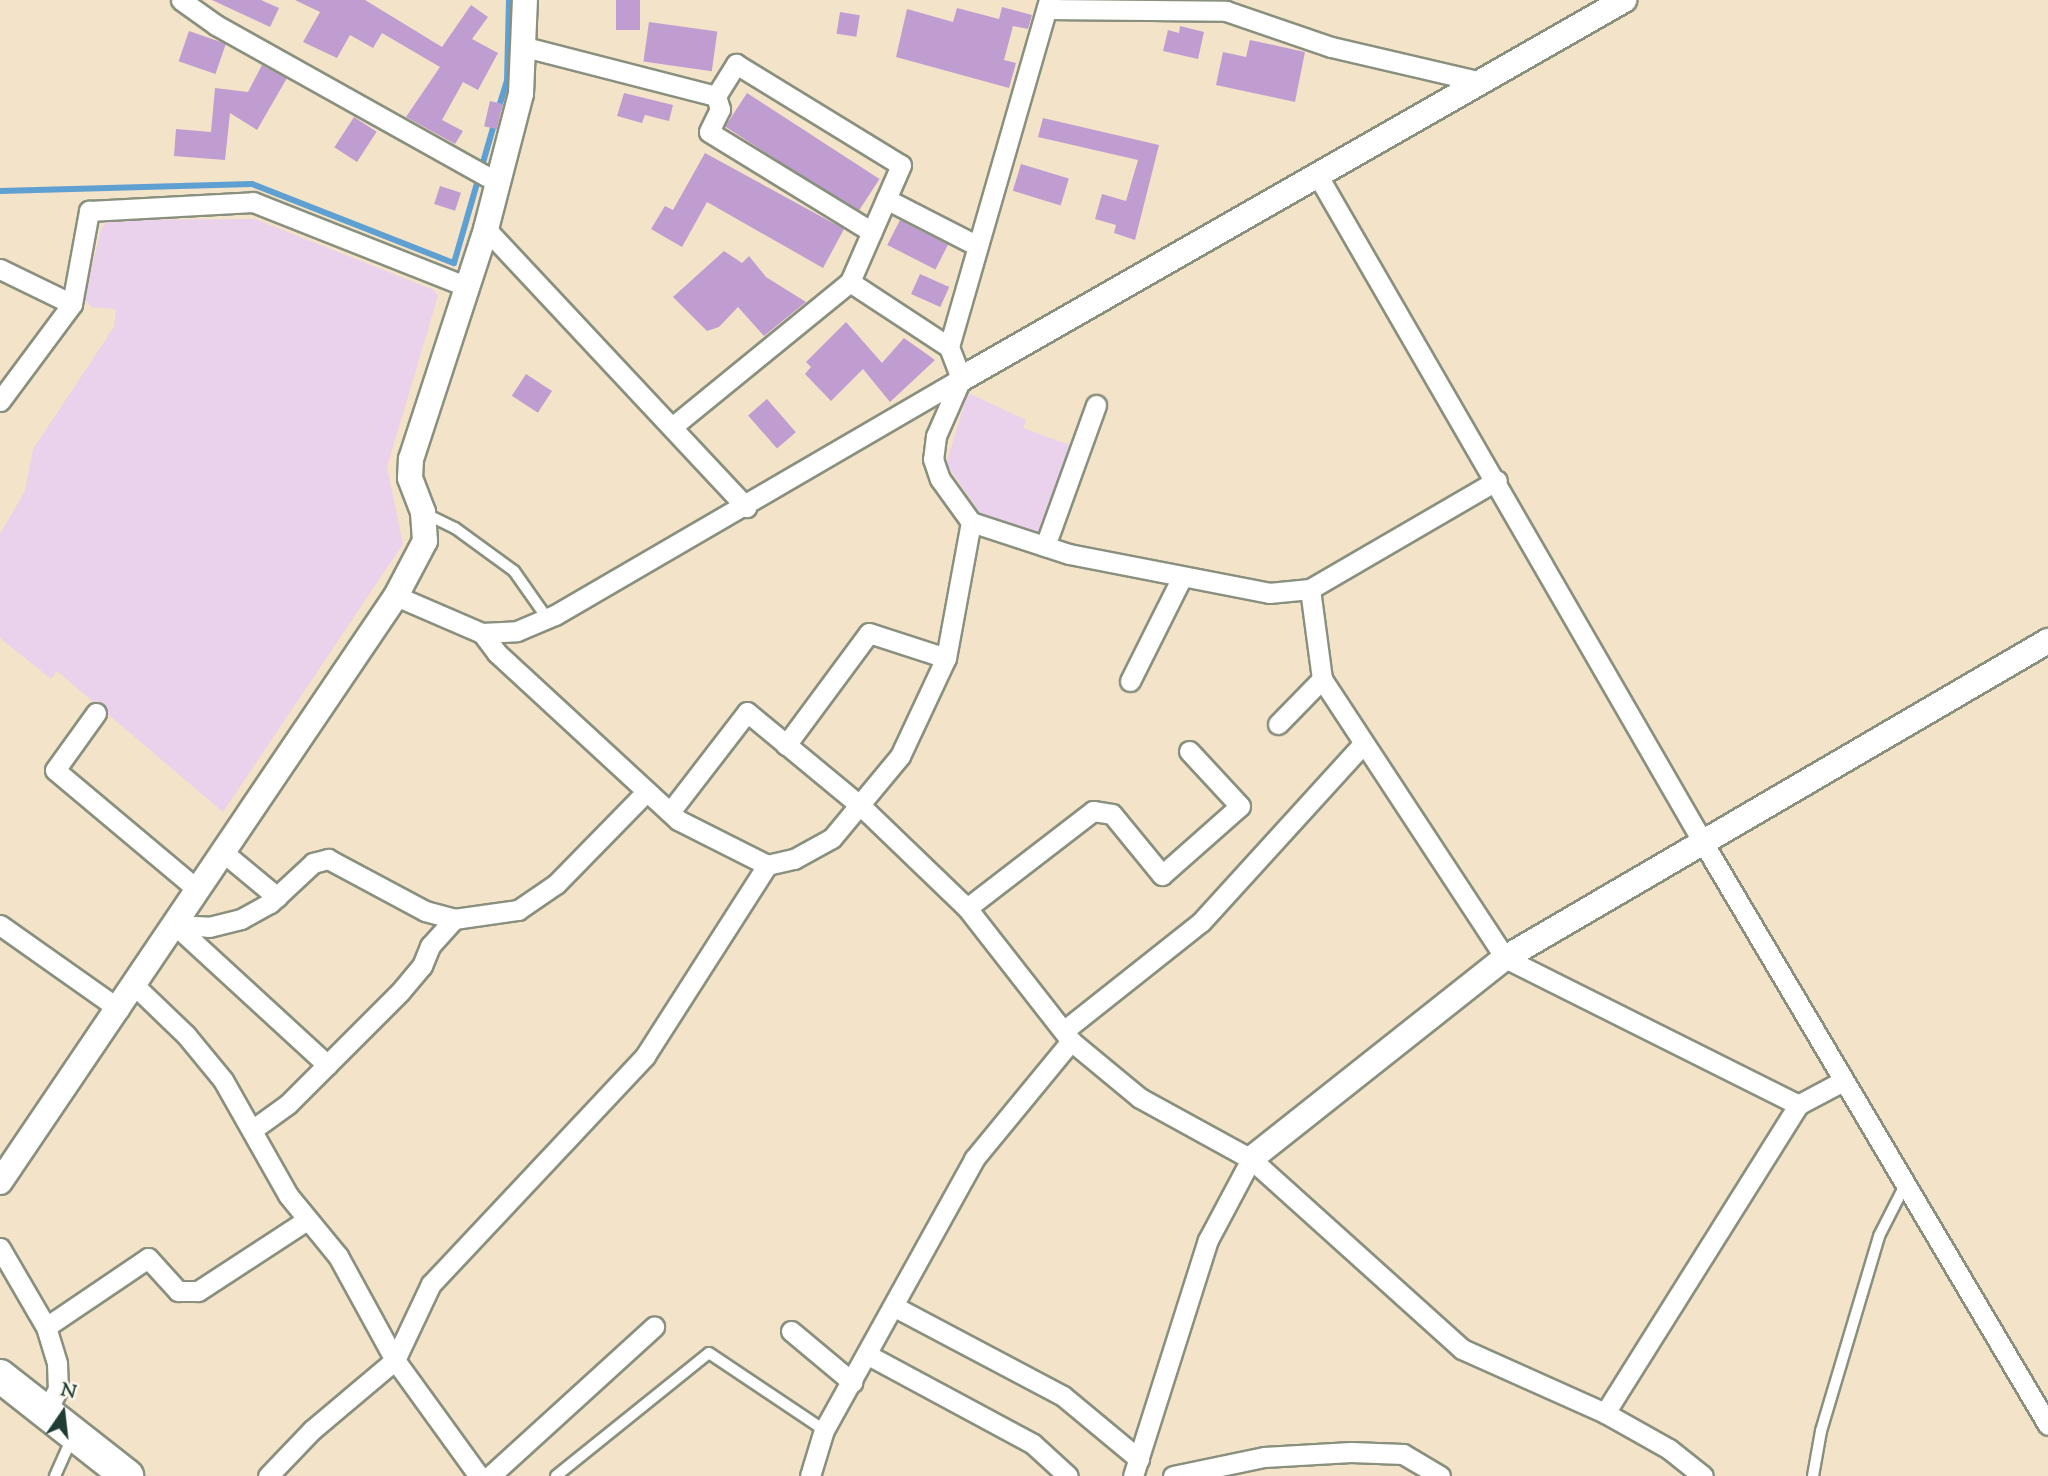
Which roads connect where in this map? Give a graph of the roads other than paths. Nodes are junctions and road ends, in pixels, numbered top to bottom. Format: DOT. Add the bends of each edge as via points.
graph roads {
  1 [pos="181,0"];
  2 [pos="524,0"];
  3 [pos="1624,0"];
  4 [pos="1048,5"];
  5 [pos="525,47"];
  6 [pos="1481,82"];
  7 [pos="716,96"];
  8 [pos="1318,176"];
  9 [pos="499,183"];
  10 [pos="886,199"];
  11 [pos="486,229"];
  12 [pos="872,232"];
  13 [pos="978,246"];
  14 [pos="0,269"];
  15 [pos="850,282"];
  16 [pos="468,287"];
  17 [pos="72,304"];
  18 [pos="949,348"];
  19 [pos="961,379"];
  20 [pos="0,401"];
  21 [pos="1096,405"];
  22 [pos="671,428"];
  23 [pos="1497,480"];
  24 [pos="746,507"];
  25 [pos="423,512"];
  26 [pos="971,522"];
  27 [pos="1045,546"];
  28 [pos="1181,579"];
  29 [pos="1310,589"];
  30 [pos="396,596"];
  31 [pos="547,618"];
  32 [pos="482,633"];
  33 [pos="2048,641"];
  34 [pos="946,658"];
  35 [pos="1322,679"];
  36 [pos="1130,681"];
  37 [pos="96,713"];
  38 [pos="1278,724"];
  39 [pos="1363,744"];
  40 [pos="786,745"];
  41 [pos="1189,751"];
  42 [pos="645,793"];
  43 [pos="862,807"];
  44 [pos="670,812"];
  45 [pos="1704,844"];
  46 [pos="223,853"];
  47 [pos="767,865"];
  48 [pos="198,890"];
  49 [pos="277,897"];
  50 [pos="967,908"];
  51 [pos="454,919"];
  52 [pos="0,925"];
  53 [pos="175,925"];
  54 [pos="1506,958"];
  55 [pos="134,985"];
  56 [pos="119,1009"];
  57 [pos="1068,1035"];
  58 [pos="327,1065"];
  59 [pos="1843,1081"];
  60 [pos="1798,1105"];
  61 [pos="252,1130"];
  62 [pos="1251,1159"];
  63 [pos="0,1182"];
  64 [pos="1905,1185"];
  65 [pos="307,1220"];
  66 [pos="0,1248"];
  67 [pos="895,1307"];
  68 [pos="46,1327"];
  69 [pos="654,1327"];
  70 [pos="791,1331"];
  71 [pos="868,1355"];
  72 [pos="395,1360"];
  73 [pos="0,1376"];
  74 [pos="852,1382"];
  75 [pos="46,1412"];
  76 [pos="1605,1413"];
  77 [pos="2048,1425"];
  78 [pos="824,1430"];
  79 [pos="74,1434"];
  80 [pos="1136,1468"];
  81 [pos="55,1476"];
  82 [pos="127,1476"];
  83 [pos="268,1476"];
  84 [pos="478,1476"];
  85 [pos="490,1476"];
  86 [pos="556,1476"];
  87 [pos="810,1476"];
  88 [pos="1069,1476"];
  89 [pos="1173,1476"];
  90 [pos="1440,1476"];
  91 [pos="1703,1476"];
  92 [pos="1813,1476"];
  1 -- 9 [label="street" via="216,25"];
  2 -- 5 [label="street"];
  3 -- 6 [label="street"];
  4 -- 6 [label="street" via="1226,11 1331,47"];
  4 -- 13 [label="street"];
  5 -- 7 [label="street"];
  5 -- 9 [label="street" via="521,94"];
  6 -- 8 [label="street"];
  7 -- 10 [label="street" via="736,64 901,165"];
  7 -- 12 [label="street" via="720,109 709,132"];
  8 -- 19 [label="street"];
  8 -- 23 [label="street"];
  9 -- 11 [label="street"];
  10 -- 12 [label="street"];
  10 -- 13 [label="street"];
  11 -- 16 [label="street"];
  11 -- 22 [label="street"];
  12 -- 15 [label="street"];
  13 -- 18 [label="street"];
  14 -- 17 [label="street"];
  15 -- 18 [label="street"];
  15 -- 22 [label="street"];
  16 -- 17 [label="street" via="253,202 89,211"];
  16 -- 25 [label="street" via="411,459 410,478"];
  17 -- 20 [label="street"];
  18 -- 19 [label="street"];
  19 -- 24 [label="street"];
  19 -- 26 [label="street" via="936,436 933,459 940,479"];
  21 -- 27 [label="street"];
  22 -- 24 [label="street"];
  23 -- 29 [label="street"];
  23 -- 45 [label="street"];
  24 -- 31 [label="street"];
  25 -- 30 [label="street" via="425,541"];
  25 -- 31 [label="lane" via="455,528 514,571"];
  26 -- 27 [label="street"];
  26 -- 34 [label="street"];
  27 -- 28 [label="street"];
  28 -- 29 [label="street" via="1269,593"];
  28 -- 36 [label="street"];
  29 -- 35 [label="street"];
  30 -- 32 [label="street"];
  30 -- 46 [label="street"];
  31 -- 32 [label="street" via="517,631"];
  32 -- 42 [label="street"];
  33 -- 45 [label="street"];
  34 -- 40 [label="street" via="869,634"];
  34 -- 43 [label="street" via="900,755"];
  35 -- 38 [label="street"];
  35 -- 39 [label="street"];
  37 -- 48 [label="street" via="55,770"];
  39 -- 54 [label="street"];
  39 -- 57 [label="street" via="1201,922"];
  40 -- 43 [label="street"];
  40 -- 44 [label="street" via="747,712"];
  41 -- 50 [label="street" via="1240,806 1162,875 1112,814 1093,811"];
  42 -- 44 [label="street"];
  42 -- 51 [label="street" via="540,899 518,910"];
  43 -- 47 [label="street" via="832,838 794,859"];
  43 -- 50 [label="street"];
  44 -- 47 [label="street" via="704,836"];
  45 -- 54 [label="street"];
  45 -- 59 [label="street"];
  46 -- 48 [label="street"];
  46 -- 49 [label="street"];
  47 -- 72 [label="street" via="645,1056 431,1284"];
  48 -- 53 [label="street"];
  49 -- 51 [label="street" via="313,863 328,859 425,911"];
  49 -- 53 [label="street" via="241,919 209,927"];
  50 -- 57 [label="street"];
  51 -- 58 [label="street" via="400,992"];
  52 -- 56 [label="street"];
  53 -- 55 [label="street"];
  53 -- 58 [label="street"];
  54 -- 60 [label="street"];
  54 -- 62 [label="street"];
  55 -- 56 [label="street"];
  55 -- 61 [label="street" via="186,1035 223,1080"];
  56 -- 63 [label="street"];
  57 -- 62 [label="street" via="1140,1098"];
  57 -- 67 [label="street" via="974,1159"];
  58 -- 61 [label="street" via="288,1104"];
  59 -- 60 [label="street"];
  59 -- 64 [label="street"];
  60 -- 76 [label="street"];
  61 -- 65 [label="street"];
  62 -- 76 [label="street" via="1462,1349"];
  62 -- 80 [label="street" via="1208,1240"];
  64 -- 77 [label="street"];
  64 -- 92 [label="lane" via="1879,1236 1821,1431"];
  65 -- 68 [label="street" via="198,1292 178,1291 148,1258"];
  65 -- 72 [label="street" via="338,1256"];
  66 -- 68 [label="street"];
  67 -- 71 [label="street"];
  67 -- 80 [label="street" via="1063,1396"];
  68 -- 75 [label="street" via="57,1363 58,1390"];
  69 -- 85 [label="street"];
  70 -- 74 [label="street"];
  71 -- 74 [label="street"];
  71 -- 88 [label="street" via="1033,1444"];
  72 -- 83 [label="street" via="312,1430"];
  72 -- 84 [label="street"];
  73 -- 75 [label="highway"];
  74 -- 78 [label="street"];
  75 -- 79 [label="highway"];
  76 -- 91 [label="street" via="1669,1449"];
  78 -- 86 [label="lane" via="709,1353"];
  78 -- 87 [label="street"];
  79 -- 81 [label="lane"];
  79 -- 82 [label="highway"];
  89 -- 90 [label="street" via="1264,1457 1350,1451 1403,1454"];
}
